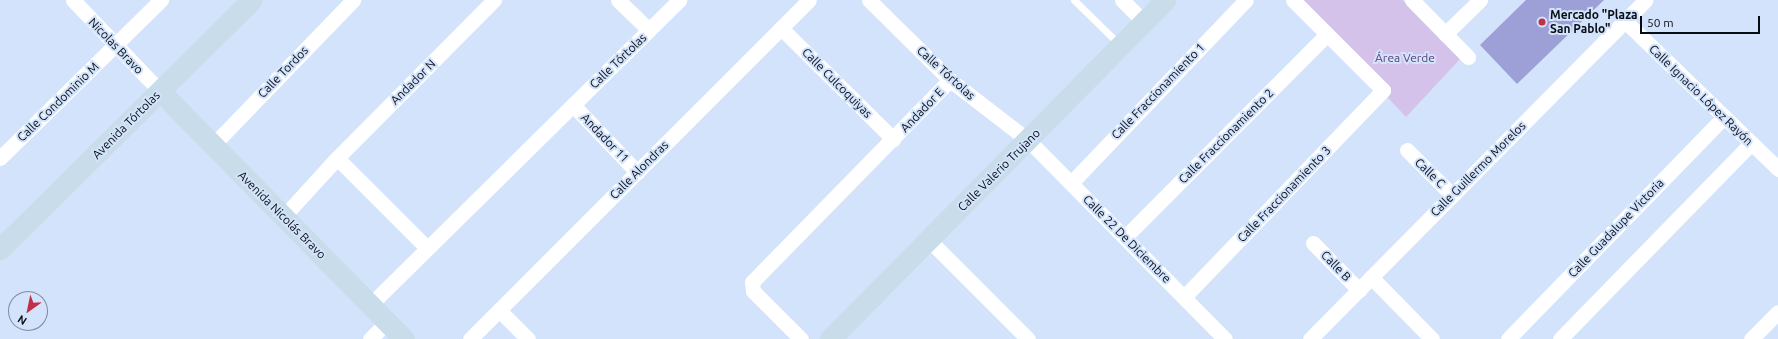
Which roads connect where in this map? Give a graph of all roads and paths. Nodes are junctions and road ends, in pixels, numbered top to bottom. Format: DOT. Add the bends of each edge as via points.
graph roads {
  1 [pos="73,0"];
  2 [pos="161,0"];
  3 [pos="252,0"];
  4 [pos="352,0"];
  5 [pos="618,0"];
  6 [pos="679,0"];
  7 [pos="809,0"];
  8 [pos="869,0"];
  9 [pos="1074,0"];
  10 [pos="1122,0"];
  11 [pos="1166,0"];
  12 [pos="1246,0"];
  13 [pos="1293,0"];
  14 [pos="1412,0"];
  15 [pos="1480,0"];
  16 [pos="1646,0"];
  17 [pos="491,3"];
  18 [pos="1625,21"];
  19 [pos="1144,22"];
  20 [pos="781,28"];
  21 [pos="649,30"];
  22 [pos="1327,34"];
  23 [pos="1445,34"];
  24 [pos="1121,46"];
  25 [pos="116,47"];
  26 [pos="1468,57"];
  27 [pos="950,80"];
  28 [pos="160,91"];
  29 [pos="573,105"];
  30 [pos="1724,117"];
  31 [pos="893,139"];
  32 [pos="1028,140"];
  33 [pos="1751,143"];
  34 [pos="213,145"];
  35 [pos="1407,150"];
  36 [pos="0,158"];
  37 [pos="338,158"];
  38 [pos="1778,169"];
  39 [pos="637,172"];
  40 [pos="1070,183"];
  41 [pos="1452,195"];
  42 [pos="284,216"];
  43 [pos="1125,237"];
  44 [pos="929,240"];
  45 [pos="1313,243"];
  46 [pos="427,248"];
  47 [pos="0,249"];
  48 [pos="1371,277"];
  49 [pos="1359,290"];
  50 [pos="1184,297"];
  51 [pos="371,304"];
  52 [pos="499,310"];
  53 [pos="1778,312"];
  54 [pos="387,322"];
  55 [pos="370,339"];
  56 [pos="404,339"];
  57 [pos="470,339"];
  58 [pos="528,339"];
  59 [pos="801,339"];
  60 [pos="830,339"];
  61 [pos="1028,339"];
  62 [pos="1225,339"];
  63 [pos="1310,339"];
  64 [pos="1432,339"];
  65 [pos="1508,339"];
  66 [pos="1560,339"];
  67 [pos="1751,339"];
  1 -- 25 [label="street, Nicolas Bravo"];
  2 -- 25 [label="street, Calle Condominio M"];
  3 -- 28 [label="street, Avenida Tórtolas"];
  4 -- 34 [label="street, Calle Tordos"];
  5 -- 21 [label="street"];
  6 -- 21 [label="street, Calle Tórtolas"];
  7 -- 20 [label="street, Calle Alondras"];
  8 -- 27 [label="street, Calle Tórtolas"];
  9 -- 24 [label="lane"];
  10 -- 19 [label="street"];
  11 -- 19 [label="street, Calle Valerio Trujano"];
  12 -- 40 [label="street, Calle Fraccionamiento 1"];
  13 -- 22 [label="street"];
  14 -- 23 [label="street"];
  15 -- 23 [label="street"];
  16 -- 18 [label="street, Calle Guillermo Morelos"];
  17 -- 37 [label="street, Andador N"];
  18 -- 30 [label="street, Calle Ignacio López Rayón"];
  18 -- 41 [label="street, Calle Guillermo Morelos"];
  19 -- 24 [label="street, Calle Valerio Trujano"];
  20 -- 31 [label="street, Calle Culcoquiyas"];
  20 -- 39 [label="street, Calle Alondras"];
  21 -- 29 [label="street, Calle Tórtolas"];
  22 -- 43 [label="street, Calle Fraccionamiento 2"];
  22 -- 50 [label="street, Calle Fraccionamiento 3" via="1383,90"];
  23 -- 26 [label="street"];
  24 -- 32 [label="street, Calle Valerio Trujano"];
  25 -- 28 [label="street, Nicolas Bravo"];
  25 -- 36 [label="street, Calle Condominio M"];
  27 -- 31 [label="street, Andador E"];
  27 -- 32 [label="street, Calle Tórtolas"];
  28 -- 34 [label="street, Avenida Nicolás Bravo"];
  28 -- 47 [label="street, Avenida Tórtolas"];
  29 -- 39 [label="street, Andador 11"];
  29 -- 46 [label="street"];
  30 -- 33 [label="street, Calle Ignacio López Rayón"];
  30 -- 65 [label="street, Calle Guadalupe Victoria"];
  31 -- 59 [label="street, Andador E" via="752,282 753,291"];
  32 -- 40 [label="street, Calle 22 De Diciembre"];
  32 -- 44 [label="street, Calle Valerio Trujano"];
  33 -- 38 [label="street, Calle Ignacio López Rayón"];
  33 -- 66 [label="street"];
  34 -- 42 [label="street, Avenida Nicolás Bravo"];
  35 -- 41 [label="street, Calle C"];
  37 -- 42 [label="street"];
  37 -- 46 [label="street"];
  39 -- 52 [label="street, Calle Alondras"];
  40 -- 43 [label="street, Calle 22 De Diciembre"];
  41 -- 48 [label="street, Calle Guillermo Morelos"];
  42 -- 51 [label="street, Avenida Nicolás Bravo"];
  43 -- 50 [label="street, Calle 22 De Diciembre"];
  44 -- 60 [label="street, Calle Valerio Trujano"];
  44 -- 61 [label="street"];
  45 -- 49 [label="street, Calle B"];
  46 -- 51 [label="street"];
  48 -- 49 [label="street, Calle Guillermo Morelos"];
  48 -- 64 [label="street"];
  49 -- 63 [label="street, Calle Guillermo Morelos"];
  50 -- 62 [label="street, Calle 22 De Diciembre"];
  51 -- 54 [label="street, Avenida Nicolás Bravo"];
  52 -- 57 [label="street, Calle Alondras"];
  52 -- 58 [label="street"];
  53 -- 67 [label="street"];
  54 -- 55 [label="street"];
  54 -- 56 [label="street, Avenida Nicolás Bravo"];
}
